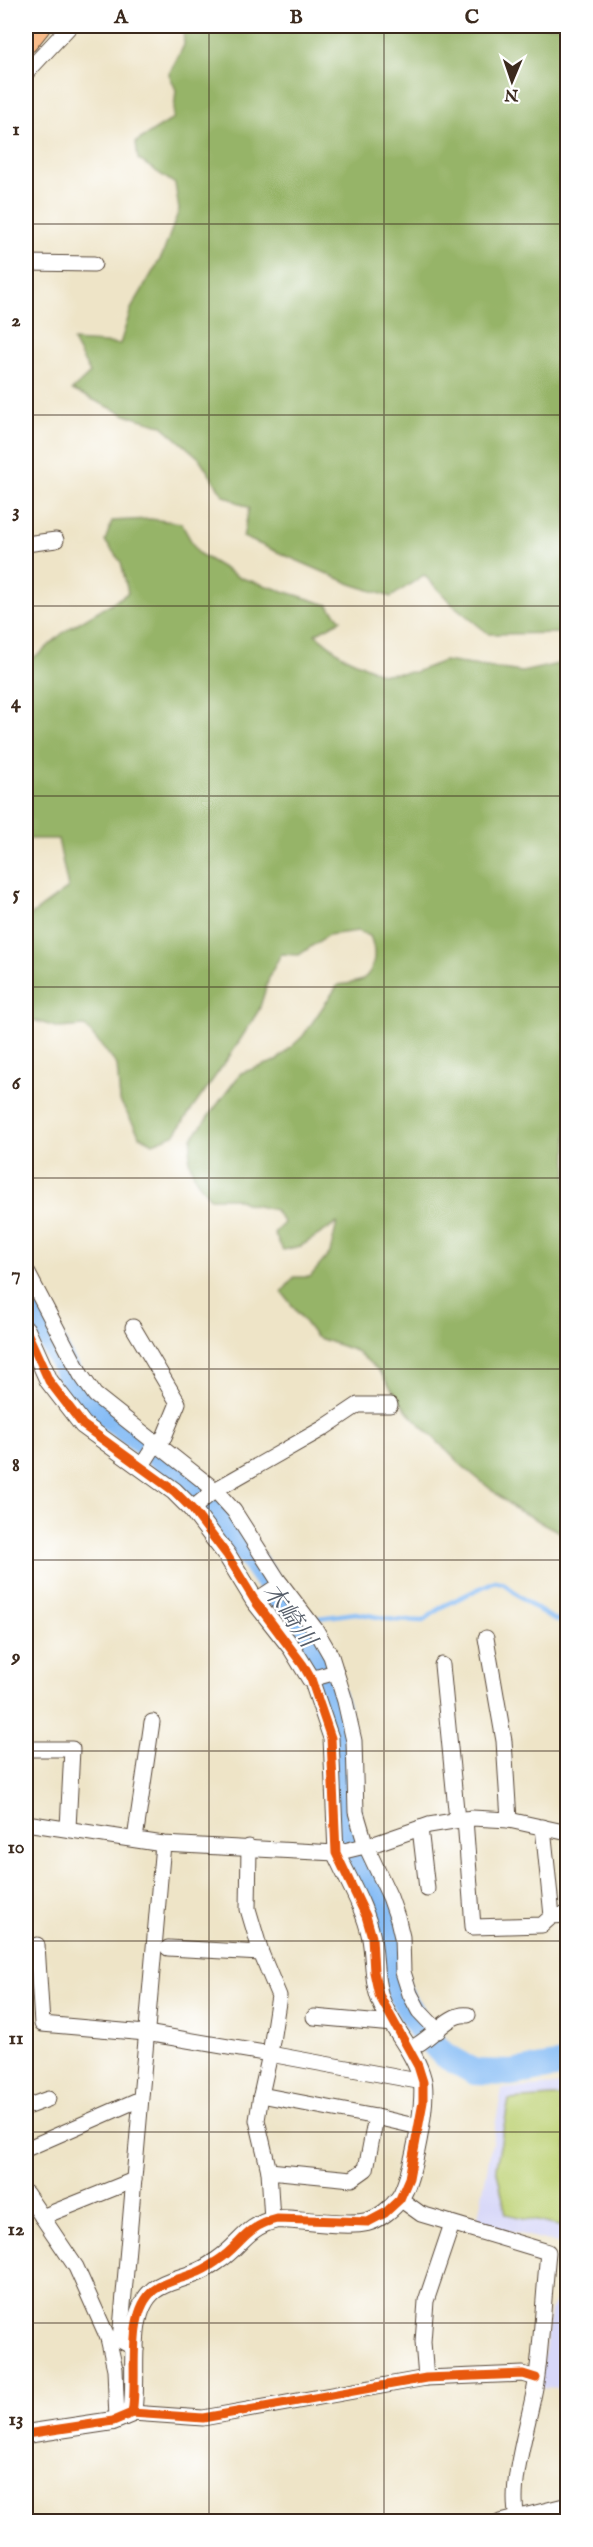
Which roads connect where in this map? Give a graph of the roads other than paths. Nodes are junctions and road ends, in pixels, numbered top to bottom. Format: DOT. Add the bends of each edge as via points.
graph roads {
  1 [pos="38,26"];
  2 [pos="70,26"];
  3 [pos="26,40"];
  4 [pos="26,74"];
  5 [pos="26,263"];
  6 [pos="94,264"];
  7 [pos="57,540"];
  8 [pos="26,544"];
  9 [pos="26,1270"];
  10 [pos="133,1327"];
  11 [pos="26,1330"];
  12 [pos="390,1405"];
  13 [pos="157,1442"];
  14 [pos="141,1467"];
  15 [pos="215,1490"];
  16 [pos="192,1509"];
  17 [pos="281,1584"];
  18 [pos="255,1601"];
  19 [pos="486,1638"];
  20 [pos="442,1665"];
  21 [pos="336,1672"];
  22 [pos="311,1679"];
  23 [pos="152,1722"];
  24 [pos="26,1749"];
  25 [pos="461,1820"];
  26 [pos="509,1820"];
  27 [pos="26,1824"];
  28 [pos="543,1827"];
  29 [pos="68,1828"];
  30 [pos="420,1828"];
  31 [pos="567,1833"];
  32 [pos="135,1839"];
  33 [pos="163,1844"];
  34 [pos="366,1846"];
  35 [pos="249,1847"];
  36 [pos="336,1852"];
  37 [pos="427,1890"];
  38 [pos="560,1915"];
  39 [pos="37,1945"];
  40 [pos="168,1948"];
  41 [pos="261,1953"];
  42 [pos="468,2015"];
  43 [pos="314,2017"];
  44 [pos="393,2024"];
  45 [pos="438,2031"];
  46 [pos="146,2033"];
  47 [pos="409,2049"];
  48 [pos="270,2054"];
  49 [pos="423,2082"];
  50 [pos="261,2095"];
  51 [pos="48,2099"];
  52 [pos="140,2099"];
  53 [pos="26,2108"];
  54 [pos="376,2117"];
  55 [pos="419,2127"];
  56 [pos="26,2149"];
  57 [pos="269,2171"];
  58 [pos="134,2180"];
  59 [pos="26,2193"];
  60 [pos="399,2199"];
  61 [pos="42,2217"];
  62 [pos="272,2220"];
  63 [pos="452,2224"];
  64 [pos="114,2339"];
  65 [pos="136,2349"];
  66 [pos="426,2378"];
  67 [pos="536,2378"];
  68 [pos="124,2416"];
  69 [pos="26,2434"];
  70 [pos="567,2505"];
  71 [pos="517,2517"];
  72 [pos="500,2522"];
  1 -- 3 [label="highway"];
  2 -- 4 [label="street"];
  5 -- 6 [label="street"];
  7 -- 8 [label="street"];
  9 -- 13 [label="street" via="81,1376 95,1395"];
  10 -- 13 [label="street" via="178,1403 164,1437"];
  11 -- 14 [label="street" via="49,1381 64,1403 83,1425"];
  12 -- 15 [label="street" via="358,1405"];
  13 -- 14 [label="street"];
  13 -- 15 [label="street"];
  14 -- 16 [label="street"];
  15 -- 16 [label="street"];
  15 -- 17 [label="street" via="234,1510"];
  16 -- 18 [label="street"];
  17 -- 18 [label="street"];
  17 -- 21 [label="street" via="316,1630"];
  18 -- 22 [label="street"];
  19 -- 26 [label="street" via="504,1740"];
  20 -- 25 [label="street"];
  21 -- 22 [label="street"];
  21 -- 34 [label="street" via="354,1741 356,1812"];
  22 -- 36 [label="street" via="331,1738"];
  23 -- 32 [label="street"];
  24 -- 29 [label="street" via="72,1749"];
  25 -- 26 [label="street"];
  25 -- 30 [label="street"];
  25 -- 38 [label="street" via="473,1927 542,1925"];
  26 -- 28 [label="street"];
  27 -- 29 [label="street"];
  28 -- 31 [label="street"];
  28 -- 38 [label="street"];
  29 -- 32 [label="street"];
  30 -- 34 [label="street"];
  30 -- 37 [label="street"];
  32 -- 33 [label="street"];
  33 -- 35 [label="street"];
  33 -- 46 [label="street"];
  34 -- 36 [label="street"];
  34 -- 45 [label="street" via="398,1920 403,1972 410,1994 419,2011"];
  35 -- 36 [label="street"];
  35 -- 41 [label="street" via="248,1909"];
  36 -- 44 [label="street" via="366,1916 379,1995"];
  39 -- 46 [label="street" via="42,2024"];
  40 -- 41 [label="street"];
  41 -- 48 [label="street" via="279,1996"];
  42 -- 45 [label="street" via="450,2018"];
  43 -- 44 [label="street"];
  44 -- 47 [label="street"];
  45 -- 47 [label="street"];
  46 -- 48 [label="street"];
  46 -- 52 [label="street"];
  47 -- 49 [label="street"];
  48 -- 49 [label="street"];
  48 -- 50 [label="street"];
  49 -- 55 [label="street"];
  50 -- 54 [label="street"];
  50 -- 57 [label="street" via="256,2120"];
  51 -- 53 [label="street"];
  52 -- 56 [label="street"];
  52 -- 58 [label="street"];
  54 -- 55 [label="street"];
  54 -- 57 [label="street" via="366,2169 352,2179"];
  55 -- 60 [label="street" via="410,2178"];
  57 -- 62 [label="street"];
  58 -- 61 [label="street"];
  58 -- 64 [label="street"];
  59 -- 61 [label="street"];
  60 -- 62 [label="street" via="368,2222"];
  60 -- 63 [label="street" via="422,2214"];
  61 -- 64 [label="street" via="76,2267"];
  62 -- 65 [label="street" via="250,2229 211,2265 156,2288 139,2308"];
  63 -- 66 [label="street" via="426,2301"];
  63 -- 67 [label="street" via="548,2252"];
  64 -- 65 [label="street"];
  64 -- 68 [label="street"];
  65 -- 68 [label="street" via="135,2398"];
  66 -- 67 [label="street" via="523,2374"];
  66 -- 68 [label="street" via="203,2418"];
  67 -- 71 [label="street" via="515,2495"];
  68 -- 69 [label="street"];
  70 -- 71 [label="street"];
  71 -- 72 [label="street"];
}
